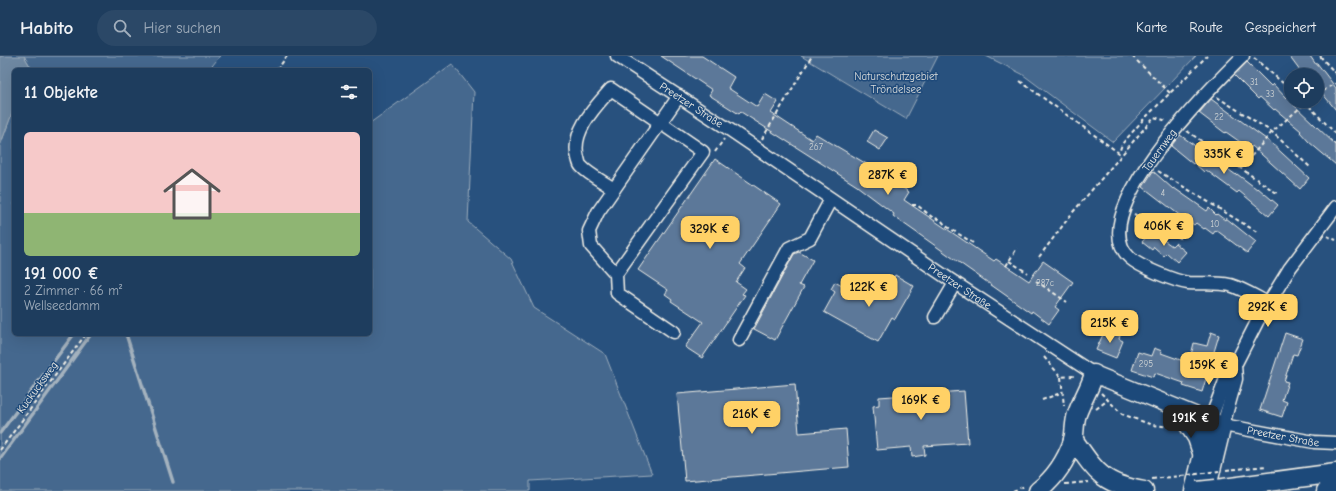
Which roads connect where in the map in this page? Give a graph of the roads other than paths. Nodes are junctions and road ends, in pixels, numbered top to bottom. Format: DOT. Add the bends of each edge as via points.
graph roads {
  1 [pos="617,56"];
  2 [pos="1244,56"];
  3 [pos="679,96"];
  4 [pos="660,123"];
  5 [pos="614,189"];
  6 [pos="831,199"];
  7 [pos="1336,207"];
  8 [pos="616,274"];
  9 [pos="955,284"];
  10 [pos="1268,303"];
  11 [pos="935,317"];
  12 [pos="674,332"];
  13 [pos="740,340"];
  14 [pos="1093,379"];
  15 [pos="1176,408"];
  16 [pos="1216,423"];
  17 [pos="1073,439"];
  18 [pos="1336,443"];
  19 [pos="1201,453"];
  20 [pos="1336,473"];
  21 [pos="1188,484"];
  22 [pos="1144,485"];
  23 [pos="1042,488"];
  24 [pos="1211,490"];
  25 [pos="1336,490"];
  26 [pos="1197,491"];
  27 [pos="1326,491"];
  1 -- 3 [label="street, Preetzer Straße"];
  2 -- 10 [label="street, Tauernweg" via="1178,124 1147,164 1124,209 1118,227 1121,245 1129,258 1177,280 1231,286"];
  3 -- 4 [label="street"];
  3 -- 6 [label="street, Preetzer Straße"];
  4 -- 5 [label="street"];
  4 -- 5 [label="street" via="611,89 592,111 577,144 580,166"];
  4 -- 8 [label="street" via="703,152"];
  5 -- 8 [label="street" via="589,231 591,246"];
  6 -- 9 [label="street, Preetzer Straße"];
  6 -- 13 [label="street" via="810,238 789,248"];
  7 -- 10 [label="street" via="1290,268"];
  8 -- 12 [label="street" via="617,293"];
  9 -- 11 [label="street"];
  9 -- 14 [label="street, Preetzer Straße"];
  10 -- 16 [label="street" via="1227,376"];
  14 -- 15 [label="main road, Preetzer Straße"];
  14 -- 17 [label="highway" via="1074,422"];
  15 -- 16 [label="main road, Preetzer Straße"];
  15 -- 19 [label="main road" via="1196,438"];
  16 -- 18 [label="street, Preetzer Straße" via="1314,442"];
  16 -- 19 [label="main road"];
  16 -- 24 [label="main road"];
  17 -- 22 [label="highway" via="1090,464 1103,477 1118,486"];
  17 -- 23 [label="highway" via="1064,462"];
  19 -- 21 [label="main road"];
  20 -- 24 [label="highway"];
  24 -- 26 [label="highway, bridge"];
  25 -- 27 [label="highway"];
}
